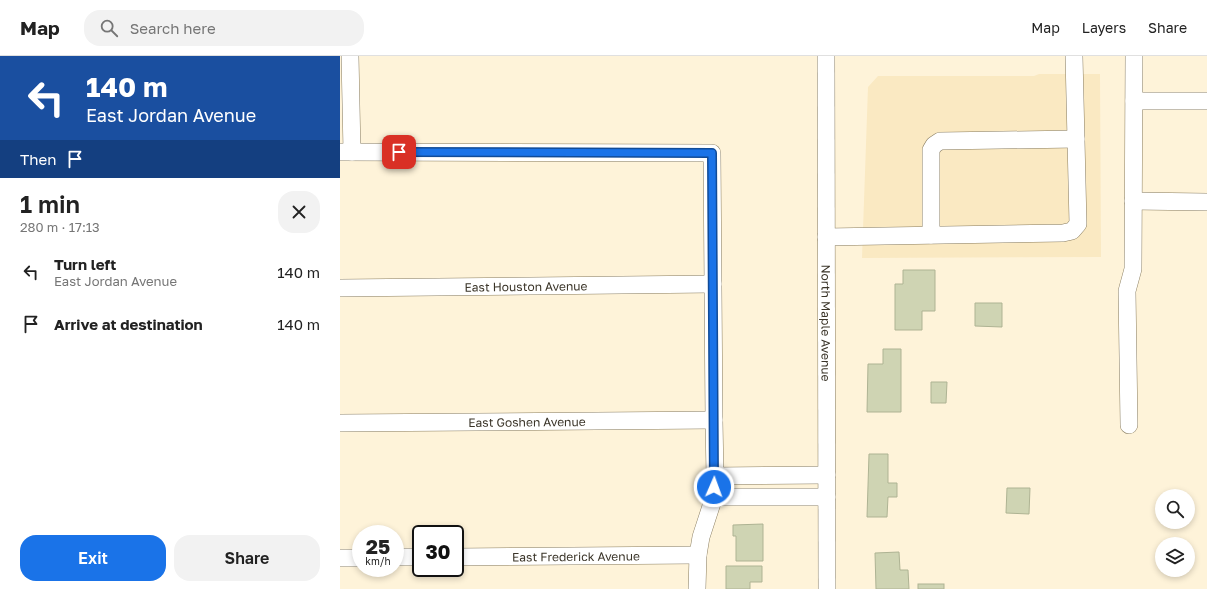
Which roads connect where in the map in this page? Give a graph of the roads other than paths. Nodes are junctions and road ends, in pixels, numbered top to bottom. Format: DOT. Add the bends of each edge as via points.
graph roads {
  1 [pos="350,56"];
  2 [pos="826,56"];
  3 [pos="1074,56"];
  4 [pos="1134,56"];
  5 [pos="1134,101"];
  6 [pos="1207,101"];
  7 [pos="1076,138"];
  8 [pos="346,152"];
  9 [pos="1133,201"];
  10 [pos="1207,202"];
  11 [pos="931,235"];
  12 [pos="826,236"];
  13 [pos="713,284"];
  14 [pos="340,288"];
  15 [pos="714,420"];
  16 [pos="340,423"];
  17 [pos="1129,425"];
  18 [pos="827,475"];
  19 [pos="715,476"];
  20 [pos="714,497"];
  21 [pos="827,497"];
  22 [pos="698,555"];
  23 [pos="464,557"];
  24 [pos="340,558"];
  25 [pos="352,558"];
  26 [pos="698,589"];
  27 [pos="827,589"];
  1 -- 8 [label="street"];
  2 -- 12 [label="street, North Maple Avenue"];
  3 -- 7 [label="street"];
  4 -- 5 [label="street"];
  5 -- 6 [label="street"];
  5 -- 9 [label="street"];
  7 -- 11 [label="street" via="940,141 934,145 931,150"];
  7 -- 11 [label="street" via="1078,224 1072,231"];
  8 -- 13 [label="street" via="712,153"];
  9 -- 10 [label="street"];
  9 -- 17 [label="street" via="1133,269 1127,291"];
  11 -- 12 [label="street"];
  12 -- 18 [label="street, North Maple Avenue"];
  13 -- 14 [label="street, East Houston Avenue"];
  13 -- 15 [label="street"];
  15 -- 16 [label="street, East Goshen Avenue"];
  15 -- 19 [label="street"];
  18 -- 19 [label="street"];
  18 -- 21 [label="street, North Maple Avenue"];
  19 -- 20 [label="street"];
  20 -- 21 [label="street"];
  20 -- 22 [label="street"];
  21 -- 27 [label="street, North Maple Avenue"];
  22 -- 23 [label="street, East Frederick Avenue"];
  22 -- 26 [label="street"];
  24 -- 25 [label="street"];
}
